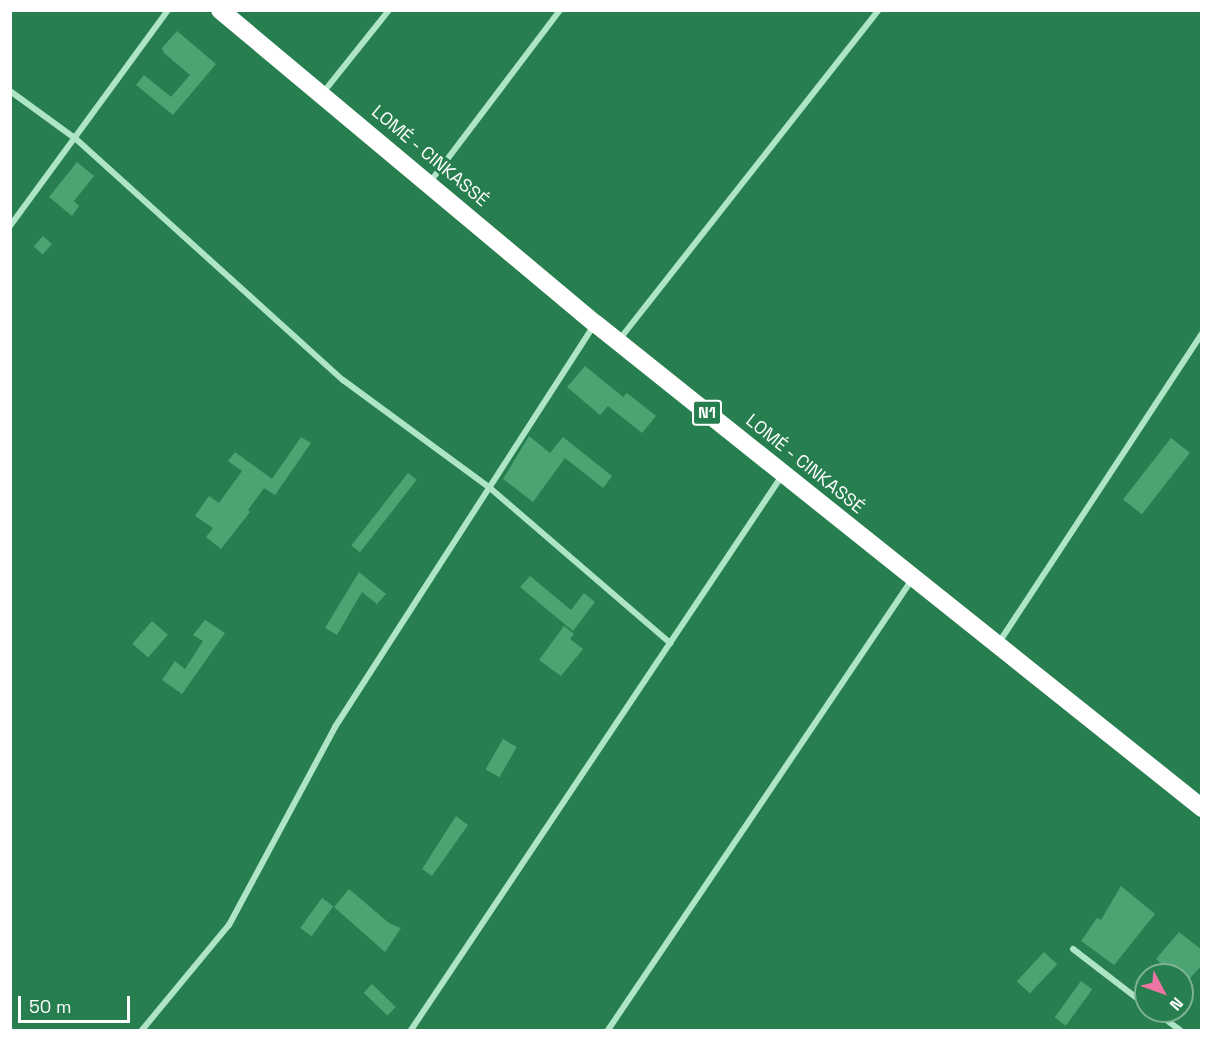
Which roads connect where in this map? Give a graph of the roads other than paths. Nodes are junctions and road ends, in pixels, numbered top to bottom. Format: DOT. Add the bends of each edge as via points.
graph roads {
  1 [pos="168,10"];
  2 [pos="220,10"];
  3 [pos="389,10"];
  4 [pos="560,10"];
  5 [pos="879,10"];
  6 [pos="10,91"];
  7 [pos="322,93"];
  8 [pos="76,139"];
  9 [pos="430,182"];
  10 [pos="10,226"];
  11 [pos="596,324"];
  12 [pos="1202,333"];
  13 [pos="618,341"];
  14 [pos="783,474"];
  15 [pos="490,488"];
  16 [pos="913,577"];
  17 [pos="670,643"];
  18 [pos="997,644"];
  19 [pos="1202,808"];
  20 [pos="1073,949"];
  21 [pos="1134,996"];
  22 [pos="142,1030"];
  23 [pos="411,1030"];
  24 [pos="608,1030"];
  1 -- 8 [label="street"];
  2 -- 7 [label="highway, LOMÉ - CINKASSÉ / N1"];
  3 -- 7 [label="street"];
  4 -- 9 [label="street"];
  5 -- 13 [label="street"];
  6 -- 8 [label="street"];
  7 -- 9 [label="highway, LOMÉ - CINKASSÉ / N1"];
  8 -- 10 [label="street"];
  8 -- 15 [label="street" via="343,380"];
  9 -- 11 [label="highway, LOMÉ - CINKASSÉ / N1"];
  11 -- 13 [label="highway, LOMÉ - CINKASSÉ / N1"];
  11 -- 15 [label="street"];
  12 -- 18 [label="street"];
  13 -- 14 [label="highway, LOMÉ - CINKASSÉ / N1"];
  14 -- 16 [label="highway, LOMÉ - CINKASSÉ / N1"];
  14 -- 17 [label="street"];
  15 -- 17 [label="street"];
  15 -- 22 [label="street" via="335,727 228,925"];
  16 -- 18 [label="highway, LOMÉ - CINKASSÉ / N1"];
  16 -- 24 [label="street"];
  17 -- 23 [label="street"];
  18 -- 19 [label="highway, LOMÉ - CINKASSÉ / N1"];
  20 -- 21 [label="street"];
}
